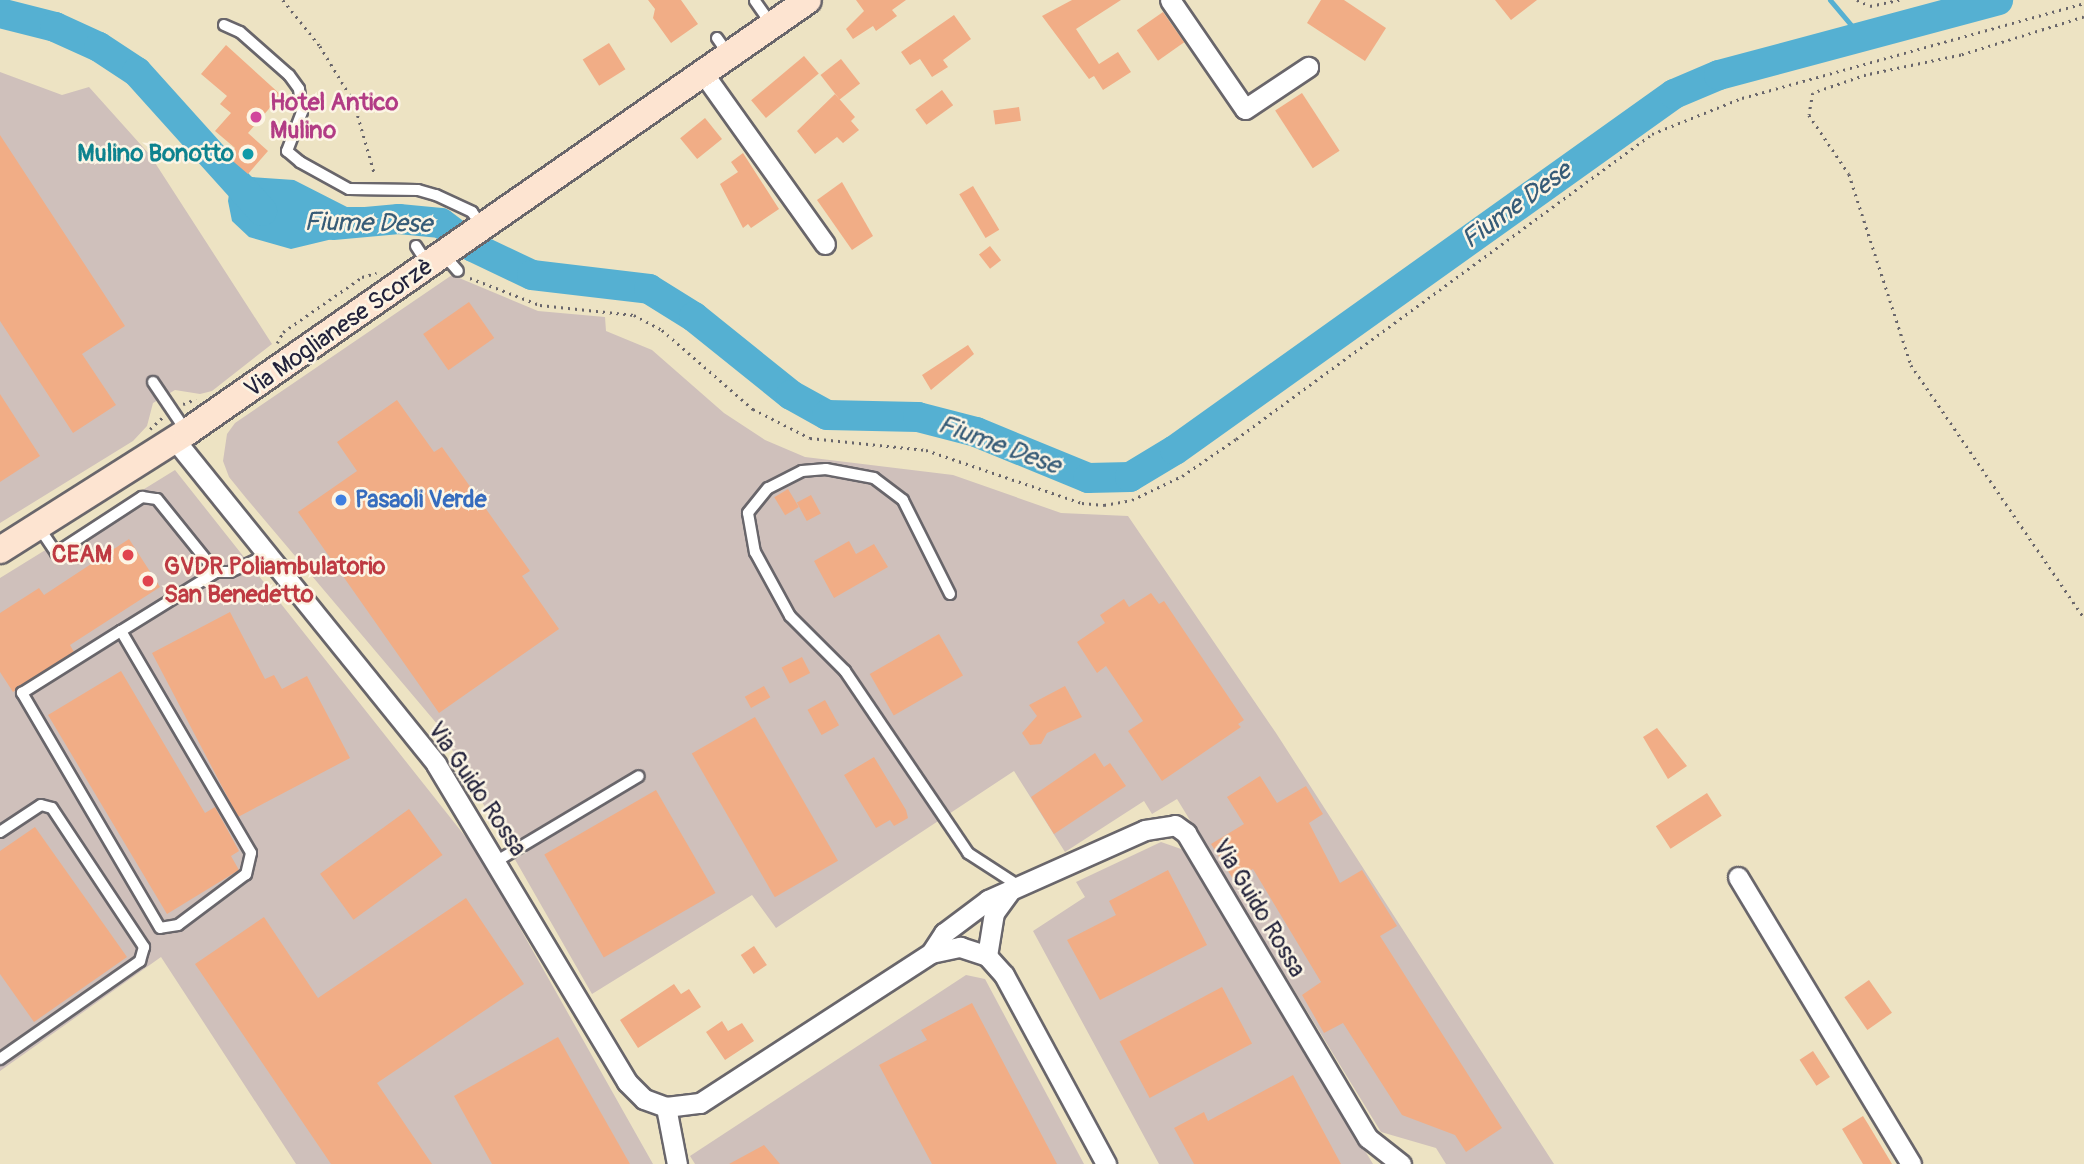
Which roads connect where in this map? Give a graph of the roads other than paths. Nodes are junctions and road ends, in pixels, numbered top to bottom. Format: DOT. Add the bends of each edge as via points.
graph roads {
  1 [pos="808,0"];
  2 [pos="1170,0"];
  3 [pos="755,1"];
  4 [pos="224,25"];
  5 [pos="772,25"];
  6 [pos="1308,67"];
  7 [pos="703,73"];
  8 [pos="478,230"];
  9 [pos="825,244"];
  10 [pos="153,382"];
  11 [pos="181,436"];
  12 [pos="38,526"];
  13 [pos="0,550"];
  14 [pos="267,555"];
  15 [pos="216,572"];
  16 [pos="950,594"];
  17 [pos="121,631"];
  18 [pos="639,776"];
  19 [pos="0,832"];
  20 [pos="496,861"];
  21 [pos="1738,877"];
  22 [pos="1014,889"];
  23 [pos="988,900"];
  24 [pos="931,953"];
  25 [pos="980,953"];
  26 [pos="0,1059"];
  27 [pos="666,1107"];
  28 [pos="677,1164"];
  29 [pos="1106,1164"];
  30 [pos="1401,1164"];
  31 [pos="1911,1164"];
  1 -- 5 [label="main road, Via Moglianese Scorzè"];
  2 -- 6 [label="street" via="1245,109"];
  3 -- 5 [label="lane"];
  4 -- 8 [label="lane" via="270,58 299,89 302,112 287,151 338,185 361,191 436,195 472,212"];
  5 -- 7 [label="main road, Via Moglianese Scorzè" via="723,46"];
  7 -- 8 [label="main road, Via Moglianese Scorzè"];
  7 -- 9 [label="street"];
  8 -- 11 [label="main road, Via Moglianese Scorzè"];
  10 -- 11 [label="lane"];
  11 -- 12 [label="main road, Via Moglianese Scorzè"];
  11 -- 14 [label="street, Via Guido Rossa"];
  12 -- 13 [label="main road, Via Moglianese Scorzè"];
  12 -- 15 [label="lane" via="56,553 142,497 158,499"];
  14 -- 15 [label="lane" via="230,572"];
  14 -- 20 [label="street, Via Guido Rossa" via="436,764"];
  15 -- 17 [label="lane"];
  16 -- 22 [label="lane" via="903,500 874,478 826,469 802,471 768,488 748,513 755,552 790,616 845,671 968,853"];
  17 -- 17 [label="lane" via="22,693 160,928 178,925 246,874 251,853"];
  18 -- 20 [label="lane"];
  19 -- 26 [label="lane" via="41,805 52,808 144,947 140,961"];
  20 -- 27 [label="street, Via Guido Rossa" via="627,1082 644,1099"];
  21 -- 31 [label="street"];
  22 -- 23 [label="street, Via Guido Rossa"];
  22 -- 25 [label="street" via="994,913"];
  22 -- 30 [label="street, Via Guido Rossa" via="1161,824 1182,829 1368,1138"];
  23 -- 24 [label="street, Via Guido Rossa" via="944,933"];
  23 -- 25 [label="street"];
  24 -- 25 [label="street, Via Guido Rossa" via="950,947"];
  24 -- 27 [label="street, Via Guido Rossa" via="710,1098 689,1107"];
  25 -- 29 [label="street" via="1004,975"];
  27 -- 28 [label="street"];
}
